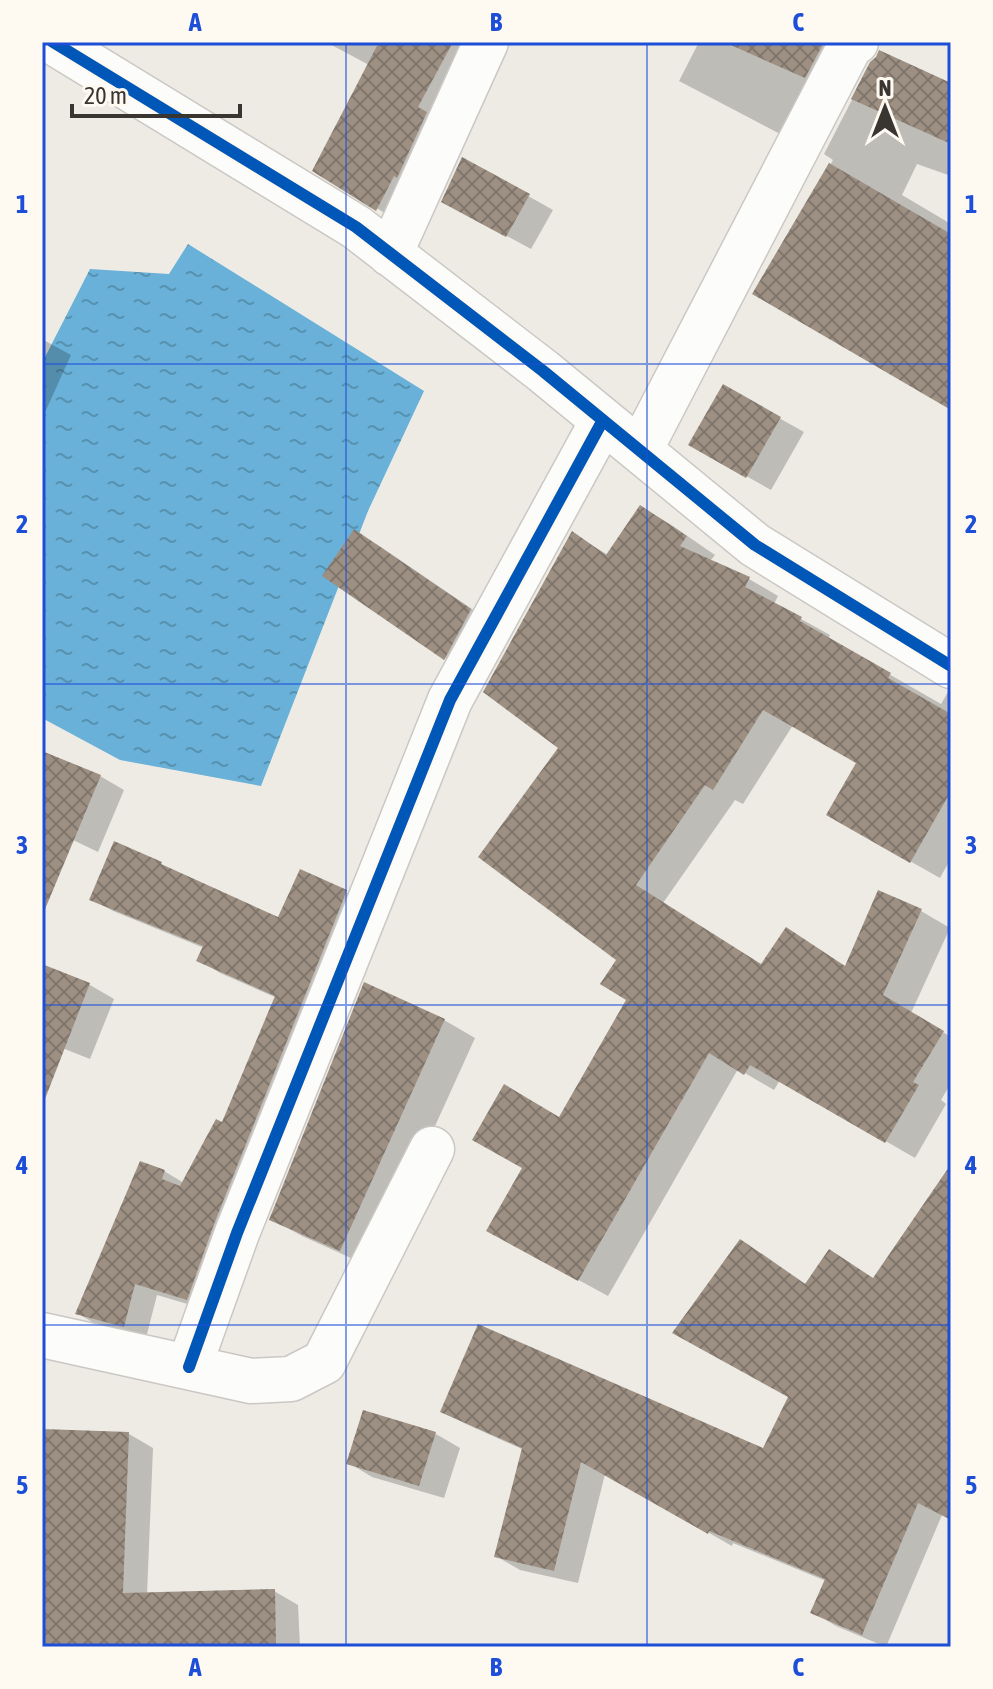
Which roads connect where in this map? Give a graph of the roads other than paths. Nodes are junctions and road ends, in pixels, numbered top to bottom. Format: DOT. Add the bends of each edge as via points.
graph roads {
  1 [pos="53,42"];
  2 [pos="486,42"];
  3 [pos="856,42"];
  4 [pos="390,254"];
  5 [pos="603,420"];
  6 [pos="640,450"];
  7 [pos="951,666"];
  8 [pos="432,1149"];
  9 [pos="42,1335"];
  10 [pos="189,1367"];
  1 -- 4 [label="street" via="356,227"];
  2 -- 4 [label="street"];
  3 -- 6 [label="street"];
  4 -- 5 [label="street"];
  5 -- 6 [label="street"];
  5 -- 10 [label="street" via="450,700 237,1233"];
  6 -- 7 [label="street" via="755,545"];
  8 -- 10 [label="street" via="324,1362 291,1379 251,1381"];
  9 -- 10 [label="street"];
}
